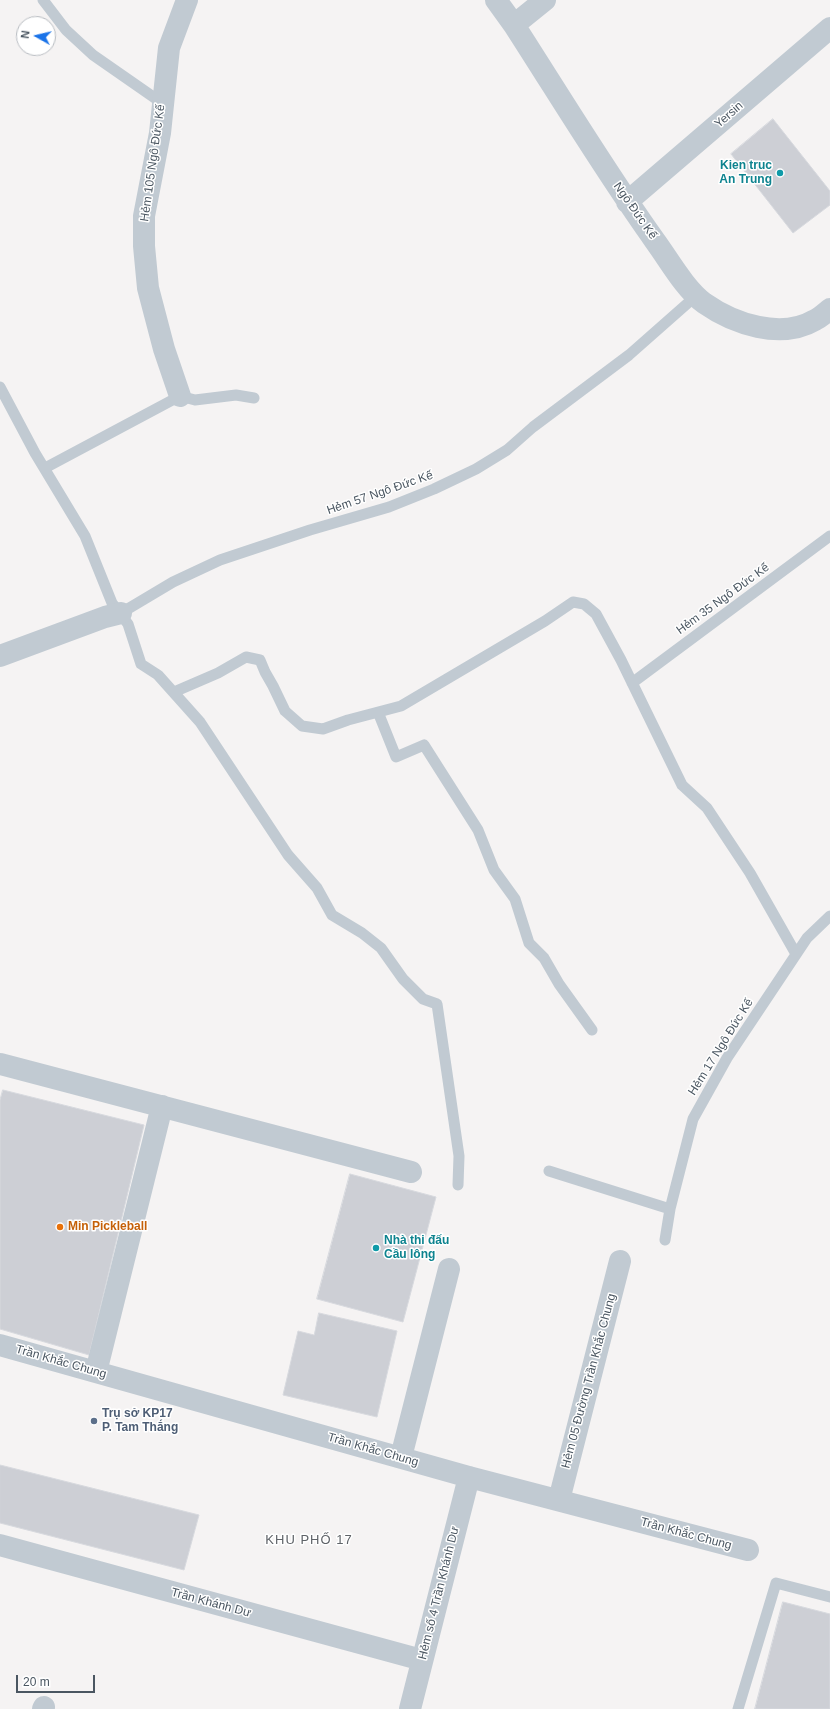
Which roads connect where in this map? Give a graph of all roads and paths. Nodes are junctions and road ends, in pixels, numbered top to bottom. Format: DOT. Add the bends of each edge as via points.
graph roads {
  1 [pos="43,0"];
  2 [pos="187,0"];
  3 [pos="496,0"];
  4 [pos="545,0"];
  5 [pos="514,25"];
  6 [pos="830,28"];
  7 [pos="162,103"];
  8 [pos="627,202"];
  9 [pos="696,295"];
  10 [pos="830,309"];
  11 [pos="0,387"];
  12 [pos="180,396"];
  13 [pos="254,398"];
  14 [pos="44,468"];
  15 [pos="830,536"];
  16 [pos="120,613"];
  17 [pos="0,656"];
  18 [pos="632,682"];
  19 [pos="174,692"];
  20 [pos="378,712"];
  21 [pos="830,917"];
  22 [pos="796,954"];
  23 [pos="592,1030"];
  24 [pos="0,1064"];
  25 [pos="162,1106"];
  26 [pos="549,1171"];
  27 [pos="411,1172"];
  28 [pos="458,1185"];
  29 [pos="670,1209"];
  30 [pos="665,1240"];
  31 [pos="620,1261"];
  32 [pos="449,1269"];
  33 [pos="0,1345"];
  34 [pos="96,1372"];
  35 [pos="401,1458"];
  36 [pos="469,1477"];
  37 [pos="558,1500"];
  38 [pos="0,1545"];
  39 [pos="748,1550"];
  40 [pos="830,1597"];
  41 [pos="422,1660"];
  42 [pos="410,1709"];
  43 [pos="738,1709"];
  1 -- 7 [label="lane" via="66,30 93,55"];
  2 -- 7 [label="street, Hẻm 105 Ngô Đức Kế" via="169,48"];
  3 -- 5 [label="street, Ngô Đức Kế"];
  4 -- 5 [label="street"];
  5 -- 8 [label="street, Ngô Đức Kế"];
  6 -- 8 [label="street, Yersin"];
  7 -- 12 [label="street, Hẻm 105 Ngô Đức Kế" via="160,133 144,216 144,246 148,288"];
  8 -- 9 [label="street, Ngô Đức Kế"];
  9 -- 10 [label="street, Ngô Đức Kế" via="719,312 760,329 794,327 815,321"];
  9 -- 16 [label="lane, Hẻm 57 Ngô Đức Kế" via="629,355 533,427 507,450 476,469 389,507 220,560 173,582"];
  11 -- 14 [label="lane"];
  12 -- 13 [label="lane" via="195,400 236,395"];
  12 -- 14 [label="lane"];
  14 -- 16 [label="lane" via="85,536 112,603"];
  15 -- 18 [label="lane, Hẻm 35 Ngô Đức Kế"];
  16 -- 17 [label="street"];
  16 -- 19 [label="lane" via="128,624 141,664 158,675"];
  18 -- 20 [label="lane" via="596,614 584,604 573,602 401,706"];
  18 -- 22 [label="lane" via="682,785 707,808 750,873"];
  19 -- 20 [label="lane" via="218,673 246,657 260,660 285,711 302,726 323,729"];
  19 -- 28 [label="lane" via="200,722 288,855 316,888 332,915 381,948 403,979 423,999 437,1004 459,1156"];
  20 -- 23 [label="lane" via="396,757 424,745 478,830 494,870 516,899 529,943 544,958"];
  21 -- 22 [label="lane, Hẻm 17 Ngô Đức Kế" via="807,938"];
  22 -- 29 [label="lane, Hẻm 17 Ngô Đức Kế" via="727,1058 693,1119"];
  24 -- 25 [label="street"];
  25 -- 27 [label="street"];
  25 -- 34 [label="street"];
  26 -- 29 [label="lane"];
  29 -- 30 [label="lane, Hẻm 17 Ngô Đức Kế"];
  31 -- 37 [label="street, Hẻm 05 Đường Trần Khắc Chung"];
  32 -- 35 [label="street"];
  33 -- 34 [label="street, Trần Khắc Chung"];
  34 -- 35 [label="street, Trần Khắc Chung"];
  35 -- 36 [label="street, Trần Khắc Chung"];
  36 -- 37 [label="street, Trần Khắc Chung"];
  36 -- 41 [label="street, Hẻm số 4 Trần Khánh Dư"];
  37 -- 39 [label="street, Trần Khắc Chung"];
  38 -- 41 [label="street, Trần Khánh Dư"];
  40 -- 43 [label="lane" via="776,1583"];
  41 -- 42 [label="street, Hẻm số 4 Trần Khánh Dư"];
}
